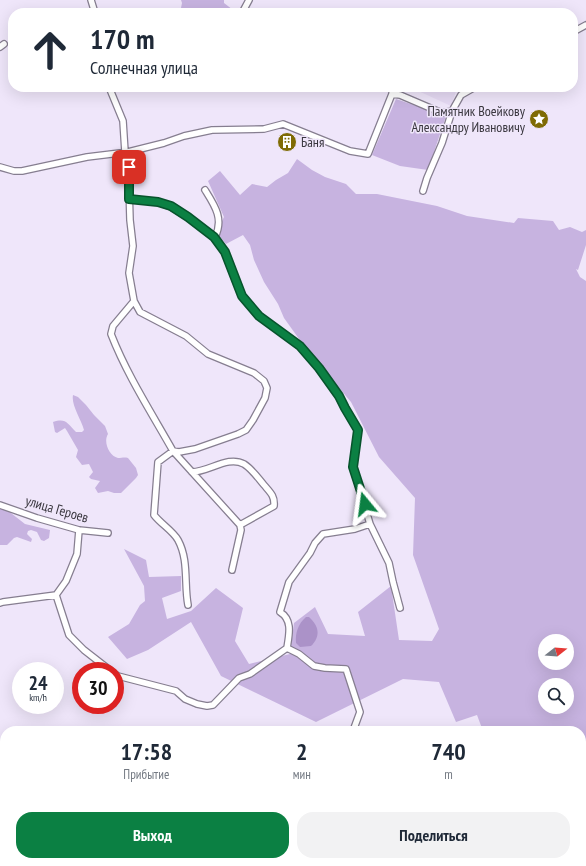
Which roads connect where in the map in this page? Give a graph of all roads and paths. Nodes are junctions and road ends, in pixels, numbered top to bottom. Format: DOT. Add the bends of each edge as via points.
graph roads {
  1 [pos="111,92"];
  2 [pos="466,92"];
  3 [pos="392,94"];
  4 [pos="452,111"];
  5 [pos="127,152"];
  6 [pos="0,167"];
  7 [pos="205,190"];
  8 [pos="423,192"];
  9 [pos="129,199"];
  10 [pos="214,237"];
  11 [pos="134,300"];
  12 [pos="173,451"];
  13 [pos="192,472"];
  14 [pos="0,504"];
  15 [pos="370,524"];
  16 [pos="240,525"];
  17 [pos="79,530"];
  18 [pos="108,533"];
  19 [pos="232,570"];
  20 [pos="56,595"];
  21 [pos="0,603"];
  22 [pos="188,605"];
  23 [pos="400,608"];
  24 [pos="287,648"];
  25 [pos="99,662"];
  26 [pos="124,678"];
  27 [pos="355,726"];
  1 -- 5 [label="street" via="122,121"];
  2 -- 4 [label="street" via="461,95"];
  3 -- 4 [label="street" via="442,113"];
  3 -- 5 [label="street" via="368,154 350,151 283,124 264,129 212,130"];
  4 -- 8 [label="street"];
  5 -- 6 [label="street" via="87,157 22,171"];
  5 -- 9 [label="street"];
  7 -- 10 [label="street" via="219,218 219,229"];
  9 -- 10 [label="street" via="171,206"];
  9 -- 11 [label="street" via="133,246 128,273"];
  10 -- 15 [label="street" via="225,252 242,296 259,316 300,346 339,396 358,430 353,467"];
  11 -- 12 [label="street" via="113,326 111,334 131,379"];
  11 -- 12 [label="street" via="140,312 186,336 208,354 254,372 264,380 267,388 265,398 246,430 190,450"];
  12 -- 13 [label="street"];
  12 -- 22 [label="street" via="158,462 154,515 178,539 182,549"];
  13 -- 16 [label="street"];
  13 -- 16 [label="street" via="200,472 229,462 243,464 250,469 273,496 274,506"];
  14 -- 17 [label="street, улица Героев"];
  15 -- 23 [label="street" via="389,563"];
  15 -- 24 [label="street" via="323,534 315,543 289,582 280,612 285,615 288,622"];
  16 -- 19 [label="street"];
  17 -- 18 [label="street, улица Героев"];
  17 -- 20 [label="street" via="77,554 66,582"];
  20 -- 21 [label="street"];
  20 -- 25 [label="street" via="69,635"];
  24 -- 26 [label="street" via="250,674 239,678 213,705 197,704 185,699 176,691"];
  24 -- 27 [label="street" via="314,666 346,669 360,712"];
}
